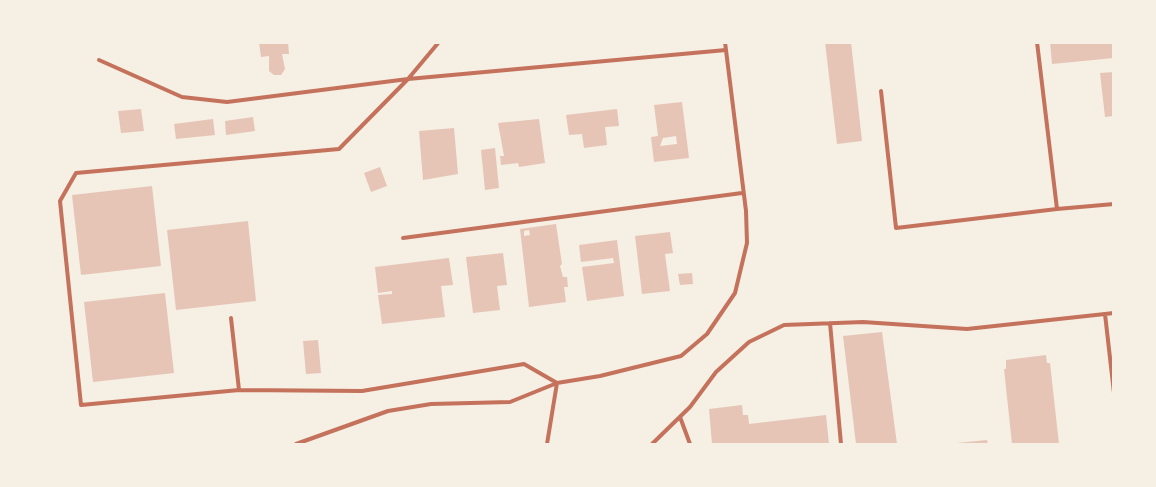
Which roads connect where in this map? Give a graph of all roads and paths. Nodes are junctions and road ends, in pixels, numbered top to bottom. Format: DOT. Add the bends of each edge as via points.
graph roads {
  1 [pos="439,42"];
  2 [pos="725,42"];
  3 [pos="1037,42"];
  4 [pos="726,50"];
  5 [pos="99,60"];
  6 [pos="408,79"];
  7 [pos="881,91"];
  8 [pos="742,193"];
  9 [pos="1114,204"];
  10 [pos="1057,209"];
  11 [pos="403,238"];
  12 [pos="1114,313"];
  13 [pos="1105,314"];
  14 [pos="231,318"];
  15 [pos="830,323"];
  16 [pos="557,383"];
  17 [pos="239,390"];
  18 [pos="1114,393"];
  19 [pos="680,417"];
  20 [pos="296,444"];
  21 [pos="547,444"];
  22 [pos="652,444"];
  23 [pos="690,444"];
  24 [pos="841,444"];
  1 -- 6 [label="lane"];
  2 -- 4 [label="lane"];
  3 -- 10 [label="lane"];
  4 -- 6 [label="lane"];
  4 -- 8 [label="lane"];
  5 -- 6 [label="lane" via="182,97 226,102"];
  6 -- 17 [label="lane" via="339,149 76,173 60,202 81,405"];
  7 -- 10 [label="lane" via="896,228"];
  8 -- 11 [label="lane"];
  8 -- 16 [label="lane" via="747,243 735,293 707,334 681,356"];
  9 -- 10 [label="lane"];
  12 -- 13 [label="lane"];
  13 -- 15 [label="lane" via="967,329"];
  13 -- 18 [label="lane"];
  14 -- 17 [label="lane"];
  15 -- 19 [label="lane" via="784,325 749,342 716,372"];
  15 -- 24 [label="lane"];
  16 -- 17 [label="lane" via="524,364 362,390"];
  16 -- 20 [label="lane" via="510,402 432,404 388,411"];
  16 -- 21 [label="lane"];
  19 -- 22 [label="lane"];
  19 -- 23 [label="lane"];
}
